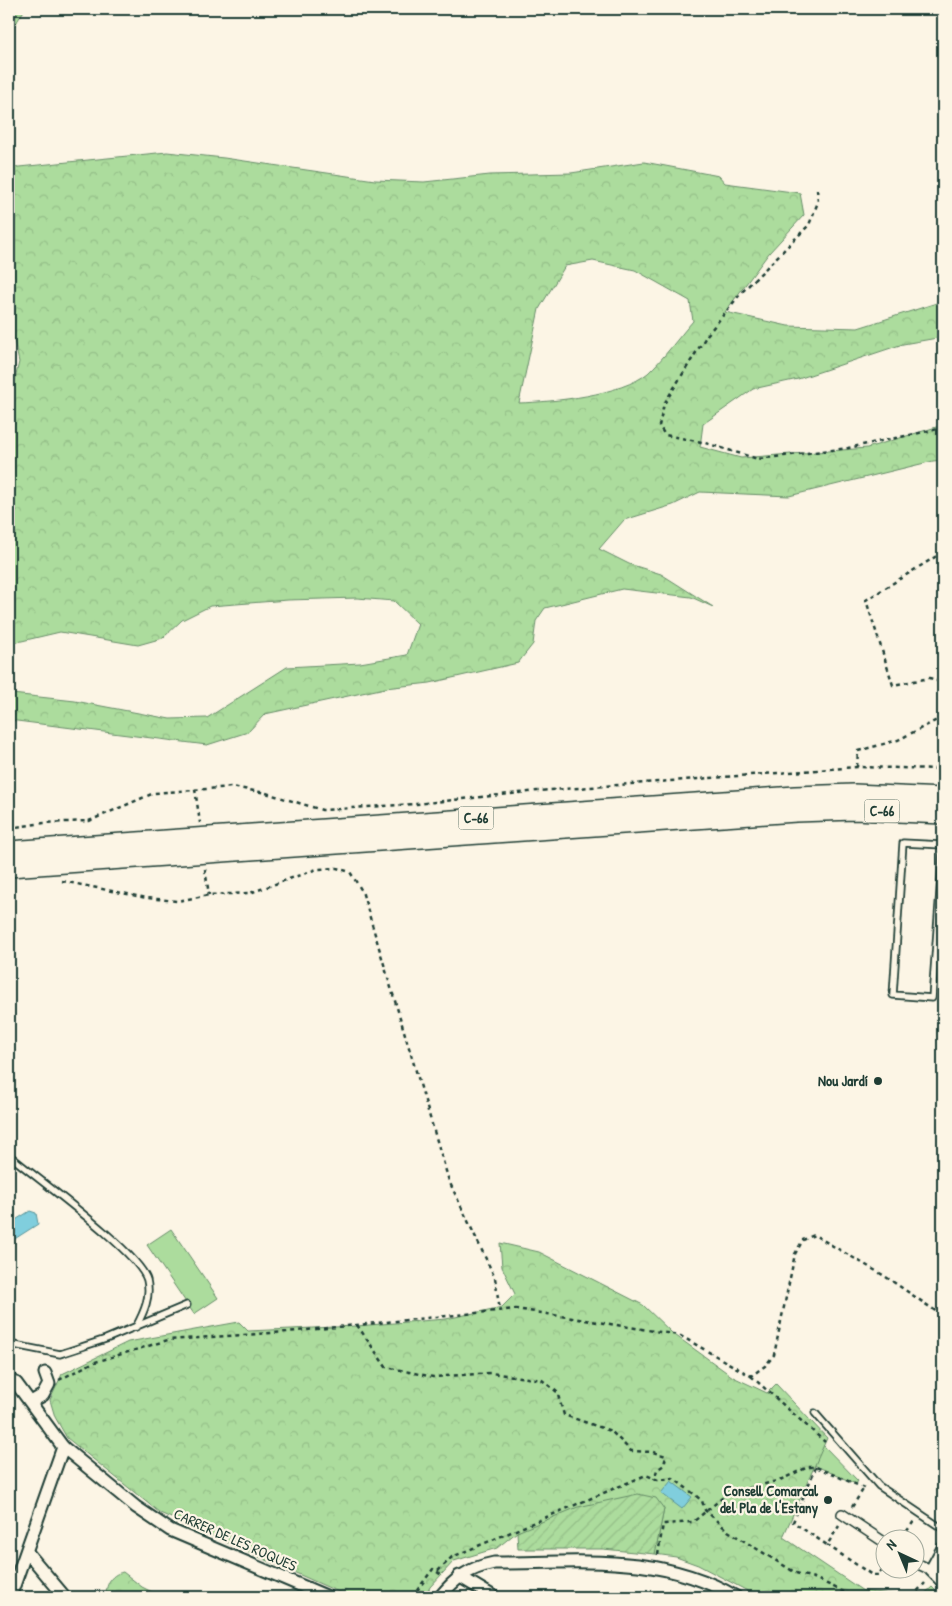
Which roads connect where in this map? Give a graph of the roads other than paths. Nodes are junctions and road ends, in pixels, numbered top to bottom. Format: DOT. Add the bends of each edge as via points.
graph roads {
  1 [pos="943,798"];
  2 [pos="943,814"];
  3 [pos="943,845"];
  4 [pos="943,850"];
  5 [pos="9,851"];
  6 [pos="9,867"];
  7 [pos="9,1155"];
  8 [pos="187,1305"];
  9 [pos="136,1327"];
  10 [pos="9,1344"];
  11 [pos="9,1372"];
  12 [pos="45,1373"];
  13 [pos="16,1383"];
  14 [pos="31,1402"];
  15 [pos="815,1413"];
  16 [pos="63,1448"];
  17 [pos="842,1514"];
  18 [pos="943,1529"];
  19 [pos="874,1535"];
  20 [pos="943,1548"];
  21 [pos="27,1552"];
  22 [pos="924,1567"];
  23 [pos="931,1570"];
  24 [pos="455,1580"];
  25 [pos="943,1582"];
  26 [pos="10,1597"];
  27 [pos="65,1597"];
  28 [pos="328,1597"];
  29 [pos="440,1597"];
  30 [pos="494,1597"];
  31 [pos="736,1597"];
  1 -- 5 [label="highway, C-66" via="854,794 795,796"];
  2 -- 6 [label="highway, C-66" via="854,810 796,812"];
  3 -- 4 [label="lane" via="903,842 893,995 932,998"];
  7 -- 9 [label="lane" via="127,1251 147,1279 147,1306"];
  8 -- 9 [label="lane"];
  9 -- 10 [label="lane" via="60,1354"];
  11 -- 13 [label="lane"];
  12 -- 14 [label="street" via="49,1384 43,1395"];
  13 -- 14 [label="street, CARRER DE LES ROQUES"];
  14 -- 16 [label="street, CARRER DE LES ROQUES"];
  15 -- 18 [label="lane" via="879,1486"];
  16 -- 21 [label="street"];
  16 -- 28 [label="street, CARRER DE LES ROQUES" via="136,1508 170,1530"];
  17 -- 19 [label="street"];
  20 -- 23 [label="street"];
  21 -- 26 [label="street"];
  21 -- 27 [label="street"];
  22 -- 23 [label="street"];
  23 -- 25 [label="street"];
  24 -- 29 [label="street"];
  24 -- 30 [label="street"];
  24 -- 31 [label="street" via="471,1569 494,1563 639,1564 704,1580"];
}
